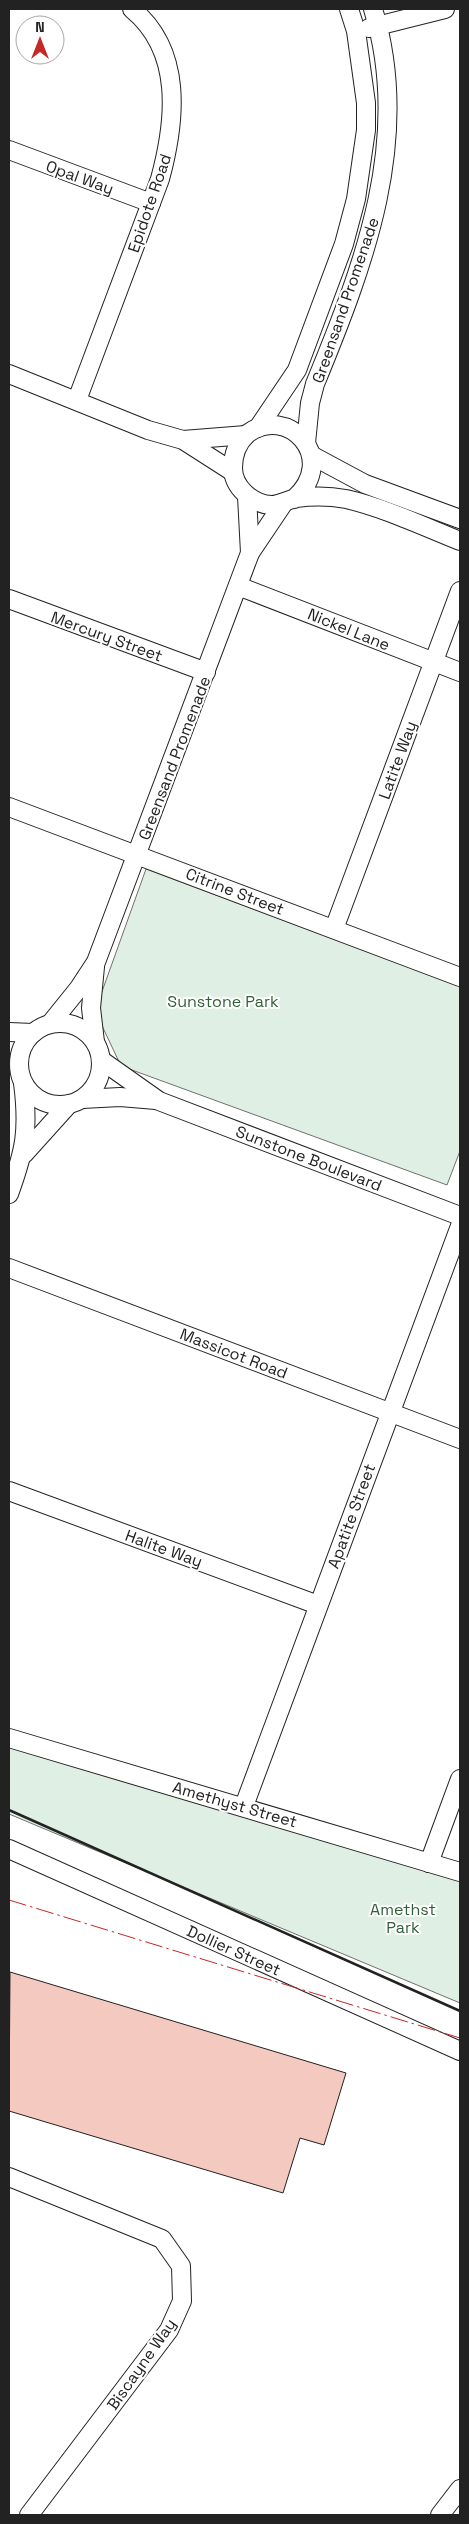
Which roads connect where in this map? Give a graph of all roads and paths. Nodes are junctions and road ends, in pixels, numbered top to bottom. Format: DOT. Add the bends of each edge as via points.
graph roads {
  1 [pos="132,9"];
  2 [pos="350,9"];
  3 [pos="373,9"];
  4 [pos="445,9"];
  5 [pos="379,26"];
  6 [pos="356,31"];
  7 [pos="9,150"];
  8 [pos="151,203"];
  9 [pos="9,374"];
  10 [pos="77,400"];
  11 [pos="252,431"];
  12 [pos="183,440"];
  13 [pos="309,449"];
  14 [pos="233,472"];
  15 [pos="247,496"];
  16 [pos="288,501"];
  17 [pos="460,519"];
  18 [pos="460,541"];
  19 [pos="250,553"];
  20 [pos="238,586"];
  21 [pos="460,591"];
  22 [pos="9,599"];
  23 [pos="433,662"];
  24 [pos="206,672"];
  25 [pos="460,672"];
  26 [pos="9,807"];
  27 [pos="137,854"];
  28 [pos="334,929"];
  29 [pos="96,962"];
  30 [pos="460,977"];
  31 [pos="50,1024"];
  32 [pos="9,1032"];
  33 [pos="33,1033"];
  34 [pos="95,1042"];
  35 [pos="101,1060"];
  36 [pos="17,1071"];
  37 [pos="159,1101"];
  38 [pos="76,1102"];
  39 [pos="23,1154"];
  40 [pos="9,1194"];
  41 [pos="460,1216"];
  42 [pos="460,1226"];
  43 [pos="9,1268"];
  44 [pos="389,1412"];
  45 [pos="460,1438"];
  46 [pos="9,1491"];
  47 [pos="318,1605"];
  48 [pos="9,1738"];
  49 [pos="460,1779"];
  50 [pos="244,1806"];
  51 [pos="9,1850"];
  52 [pos="429,1863"];
  53 [pos="460,1872"];
  54 [pos="460,2051"];
  55 [pos="9,2177"];
  56 [pos="460,2489"];
  57 [pos="30,2515"];
  58 [pos="440,2515"];
  1 -- 8 [label="street, Epidote Road" via="156,34 168,60 171,76 170,141"];
  2 -- 6 [label="street, Greensand Promenade"];
  3 -- 5 [label="street, Greensand Promenade"];
  4 -- 5 [label="street"];
  5 -- 6 [label="street"];
  5 -- 13 [label="street, Greensand Promenade" via="387,94 383,176 372,232 315,384 310,403"];
  6 -- 11 [label="street, Greensand Promenade" via="364,78 366,130 350,225 297,370"];
  7 -- 8 [label="street, Opal Way"];
  8 -- 10 [label="street, Epidote Road"];
  9 -- 10 [label="street"];
  10 -- 12 [label="street" via="148,430"];
  11 -- 12 [label="street"];
  11 -- 13 [label="street" via="272,425 286,428 298,434"];
  11 -- 14 [label="street" via="235,452"];
  12 -- 14 [label="street"];
  13 -- 16 [label="street" via="310,479 304,490"];
  13 -- 17 [label="street" via="365,484"];
  14 -- 15 [label="street"];
  15 -- 16 [label="street" via="270,505"];
  15 -- 19 [label="street, Greensand Promenade"];
  16 -- 18 [label="street" via="320,497 346,499"];
  16 -- 19 [label="street, Greensand Promenade"];
  19 -- 20 [label="street, Greensand Promenade"];
  20 -- 23 [label="street, Nickel Lane"];
  20 -- 24 [label="street, Greensand Promenade"];
  21 -- 23 [label="street, Latite Way"];
  22 -- 24 [label="street, Mercury Street"];
  23 -- 25 [label="street, Nickel Lane"];
  23 -- 28 [label="street, Latite Way"];
  24 -- 27 [label="street, Greensand Promenade"];
  26 -- 27 [label="street, Citrine Street"];
  27 -- 28 [label="street, Citrine Street"];
  27 -- 29 [label="street, Greensand Promenade"];
  28 -- 30 [label="street, Citrine Street"];
  29 -- 31 [label="street, Greensand Promenade"];
  29 -- 34 [label="street, Greensand Promenade" via="91,1008"];
  31 -- 33 [label="street"];
  31 -- 34 [label="street" via="74,1026"];
  32 -- 33 [label="street"];
  33 -- 36 [label="street" via="25,1043"];
  34 -- 35 [label="street"];
  35 -- 37 [label="street, Sunstone Boulevard"];
  35 -- 38 [label="street" via="97,1082"];
  36 -- 38 [label="street" via="32,1094 43,1102 56,1105"];
  36 -- 39 [label="street" via="26,1119"];
  37 -- 38 [label="street, Sunstone Boulevard" via="120,1097"];
  37 -- 41 [label="street, Sunstone Boulevard"];
  38 -- 39 [label="street"];
  39 -- 40 [label="street"];
  42 -- 44 [label="street, Apatite Street"];
  43 -- 44 [label="street, Massicot Road"];
  44 -- 45 [label="street, Massicot Road"];
  44 -- 47 [label="street, Apatite Street"];
  46 -- 47 [label="street, Halite Way"];
  47 -- 50 [label="street, Apatite Street"];
  48 -- 50 [label="street, Amethyst Street"];
  49 -- 52 [label="street"];
  50 -- 52 [label="street, Amethyst Street"];
  51 -- 54 [label="street, Dollier Street"];
  52 -- 53 [label="street, Amethyst Street"];
  55 -- 57 [label="street, Biscayne Way" via="162,2239 180,2266 182,2301 169,2330"];
  56 -- 58 [label="street"];
}
